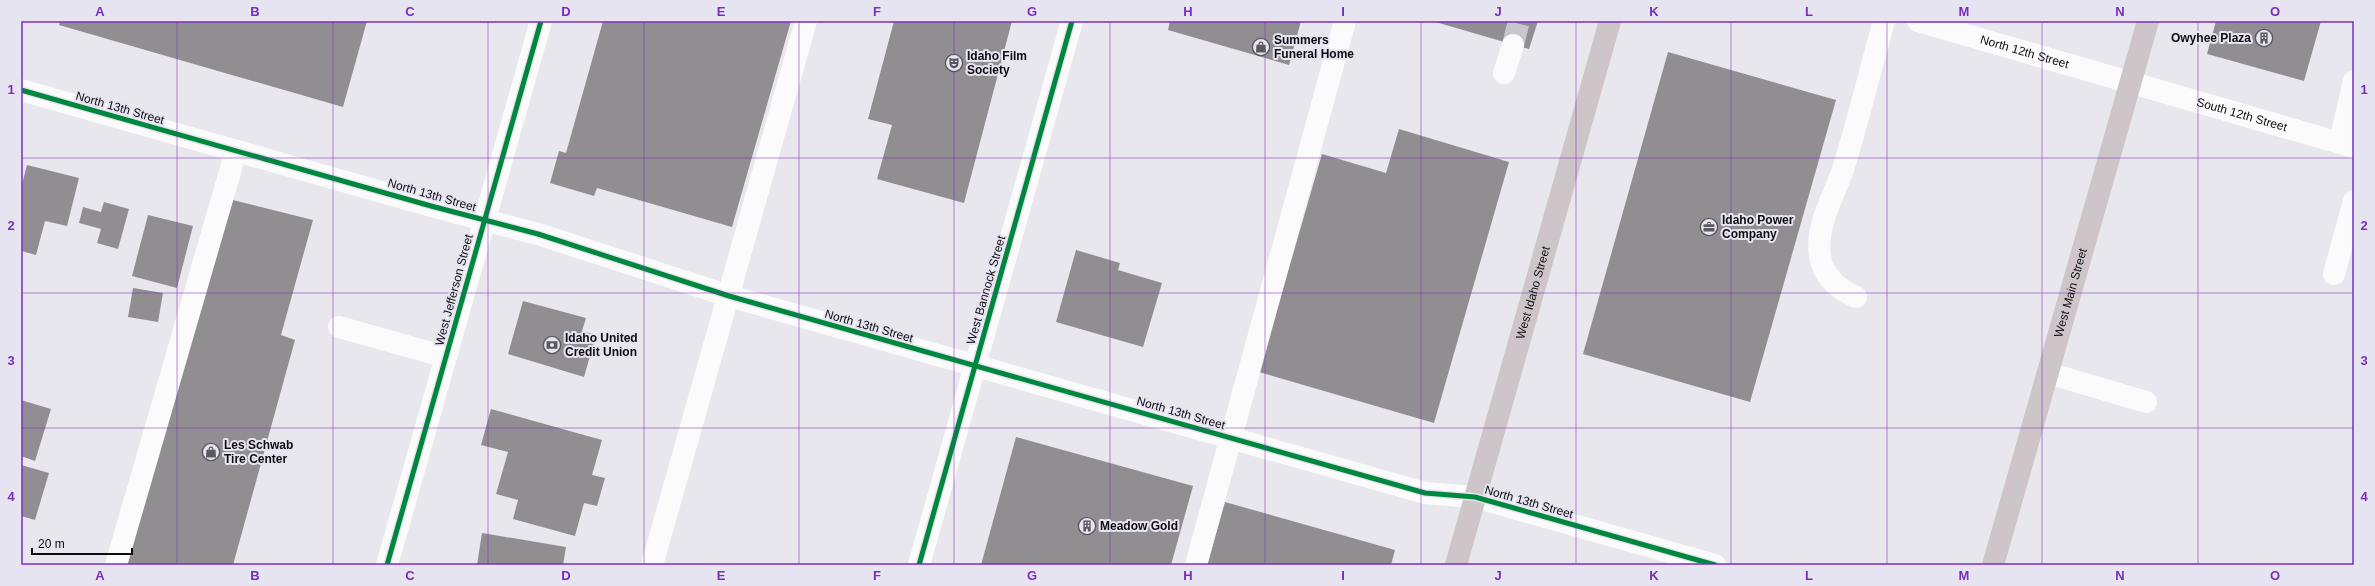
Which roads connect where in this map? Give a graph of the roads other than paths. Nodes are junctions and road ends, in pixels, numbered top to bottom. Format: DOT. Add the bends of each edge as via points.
graph roads {
  1 [pos="541,21"];
  2 [pos="806,21"];
  3 [pos="1072,21"];
  4 [pos="1344,21"];
  5 [pos="1610,21"];
  6 [pos="1884,21"];
  7 [pos="1918,21"];
  8 [pos="2148,21"];
  9 [pos="1513,45"];
  10 [pos="1504,73"];
  11 [pos="2354,81"];
  12 [pos="2131,82"];
  13 [pos="21,90"];
  14 [pos="2347,145"];
  15 [pos="236,151"];
  16 [pos="2354,201"];
  17 [pos="484,221"];
  18 [pos="2334,274"];
  19 [pos="729,296"];
  20 [pos="1856,297"];
  21 [pos="339,327"];
  22 [pos="446,357"];
  23 [pos="974,366"];
  24 [pos="2048,373"];
  25 [pos="2146,402"];
  26 [pos="1232,438"];
  27 [pos="1475,497"];
  28 [pos="116,565"];
  29 [pos="387,565"];
  30 [pos="652,565"];
  31 [pos="919,565"];
  32 [pos="1196,565"];
  33 [pos="1456,565"];
  34 [pos="1715,565"];
  35 [pos="1993,565"];
  1 -- 17 [label="street, West Jefferson Street"];
  2 -- 19 [label="street"];
  3 -- 23 [label="street, West Bannock Street"];
  4 -- 26 [label="street"];
  5 -- 27 [label="main road, West Idaho Street"];
  6 -- 20 [label="street" via="1845,164 1819,233 1820,257 1826,274 1838,289"];
  7 -- 12 [label="street, North 12th Street"];
  8 -- 12 [label="main road, West Main Street"];
  9 -- 10 [label="street"];
  11 -- 14 [label="street"];
  12 -- 14 [label="street, South 12th Street"];
  12 -- 24 [label="main road, West Main Street"];
  13 -- 15 [label="street, North 13th Street"];
  15 -- 17 [label="street, North 13th Street"];
  15 -- 28 [label="street"];
  16 -- 18 [label="street"];
  17 -- 19 [label="street, North 13th Street" via="538,234"];
  17 -- 22 [label="street, West Jefferson Street"];
  19 -- 23 [label="street, North 13th Street"];
  19 -- 30 [label="street"];
  21 -- 22 [label="street"];
  22 -- 29 [label="street, West Jefferson Street"];
  23 -- 26 [label="street, North 13th Street"];
  23 -- 31 [label="street, West Bannock Street"];
  24 -- 25 [label="street"];
  24 -- 35 [label="main road, West Main Street"];
  26 -- 27 [label="street, North 13th Street" via="1424,493"];
  26 -- 32 [label="street"];
  27 -- 33 [label="main road, West Idaho Street"];
  27 -- 34 [label="street, North 13th Street"];
}
